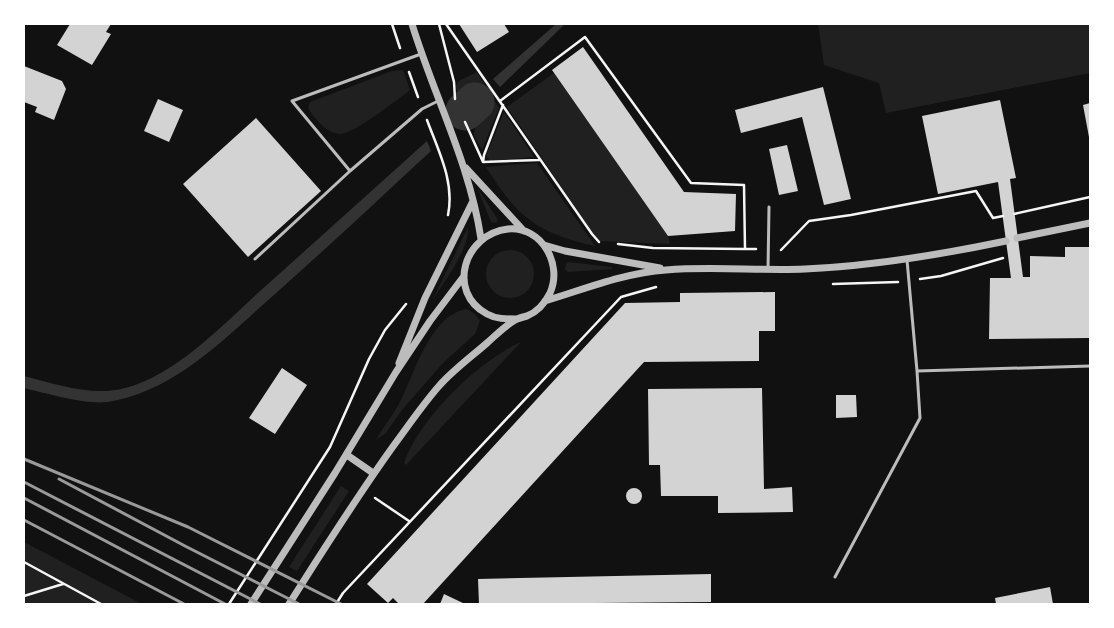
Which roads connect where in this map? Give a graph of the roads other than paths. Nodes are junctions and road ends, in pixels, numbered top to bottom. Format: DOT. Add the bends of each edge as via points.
graph roads {
  1 [pos="412,24"];
  2 [pos="421,54"];
  3 [pos="440,104"];
  4 [pos="465,167"];
  5 [pos="350,171"];
  6 [pos="473,201"];
  7 [pos="769,207"];
  8 [pos="1090,223"];
  9 [pos="524,231"];
  10 [pos="1018,238"];
  11 [pos="481,239"];
  12 [pos="1006,241"];
  13 [pos="544,244"];
  14 [pos="256,259"];
  15 [pos="907,260"];
  16 [pos="666,270"];
  17 [pos="768,270"];
  18 [pos="464,276"];
  19 [pos="546,301"];
  20 [pos="516,319"];
  21 [pos="1090,366"];
  22 [pos="918,371"];
  23 [pos="396,372"];
  24 [pos="347,455"];
  25 [pos="373,473"];
  26 [pos="835,577"];
  27 [pos="251,604"];
  28 [pos="289,604"];
  1 -- 2 [label="street"];
  2 -- 3 [label="street"];
  2 -- 5 [label="lane" via="292,100"];
  3 -- 4 [label="street"];
  3 -- 5 [label="lane" via="422,109"];
  4 -- 6 [label="street"];
  4 -- 9 [label="street"];
  5 -- 14 [label="lane"];
  6 -- 11 [label="street"];
  6 -- 23 [label="street" via="425,298"];
  7 -- 17 [label="lane"];
  8 -- 10 [label="street"];
  9 -- 11 [label="street" via="504,230"];
  9 -- 13 [label="street"];
  11 -- 18 [label="street" via="466,261"];
  12 -- 15 [label="street"];
  13 -- 16 [label="street" via="565,251"];
  13 -- 19 [label="street" via="551,255 554,281"];
  15 -- 17 [label="street" via="841,267"];
  15 -- 22 [label="lane"];
  16 -- 17 [label="street"];
  16 -- 19 [label="street" via="613,280"];
  18 -- 20 [label="street" via="467,291 475,304 487,314 501,319"];
  18 -- 23 [label="street"];
  19 -- 20 [label="street" via="529,315"];
  20 -- 25 [label="street" via="439,386"];
  21 -- 22 [label="lane"];
  22 -- 26 [label="lane" via="920,418"];
  23 -- 24 [label="street"];
  24 -- 25 [label="street"];
  24 -- 27 [label="street"];
  25 -- 28 [label="street"];
}
